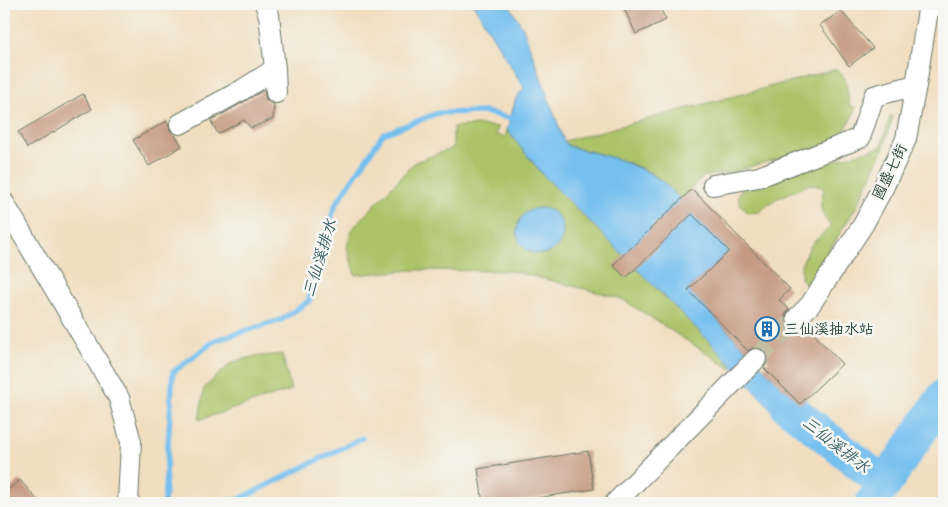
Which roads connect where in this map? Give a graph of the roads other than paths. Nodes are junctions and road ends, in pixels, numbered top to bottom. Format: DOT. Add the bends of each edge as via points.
graph roads {
  1 [pos="265,4"];
  2 [pos="929,4"];
  3 [pos="275,69"];
  4 [pos="916,85"];
  5 [pos="276,93"];
  6 [pos="180,124"];
  7 [pos="713,185"];
  8 [pos="4,203"];
  9 [pos="797,318"];
  10 [pos="756,360"];
  11 [pos="128,503"];
  12 [pos="615,503"];
  1 -- 3 [label="street"];
  2 -- 4 [label="street, 國盛七街"];
  3 -- 5 [label="street"];
  3 -- 6 [label="street"];
  4 -- 7 [label="street" via="874,96 860,138 759,177"];
  4 -- 9 [label="street, 國盛七街" via="906,139 883,188 810,305"];
  8 -- 11 [label="street" via="119,398 131,442"];
  10 -- 12 [label="street"];
}
